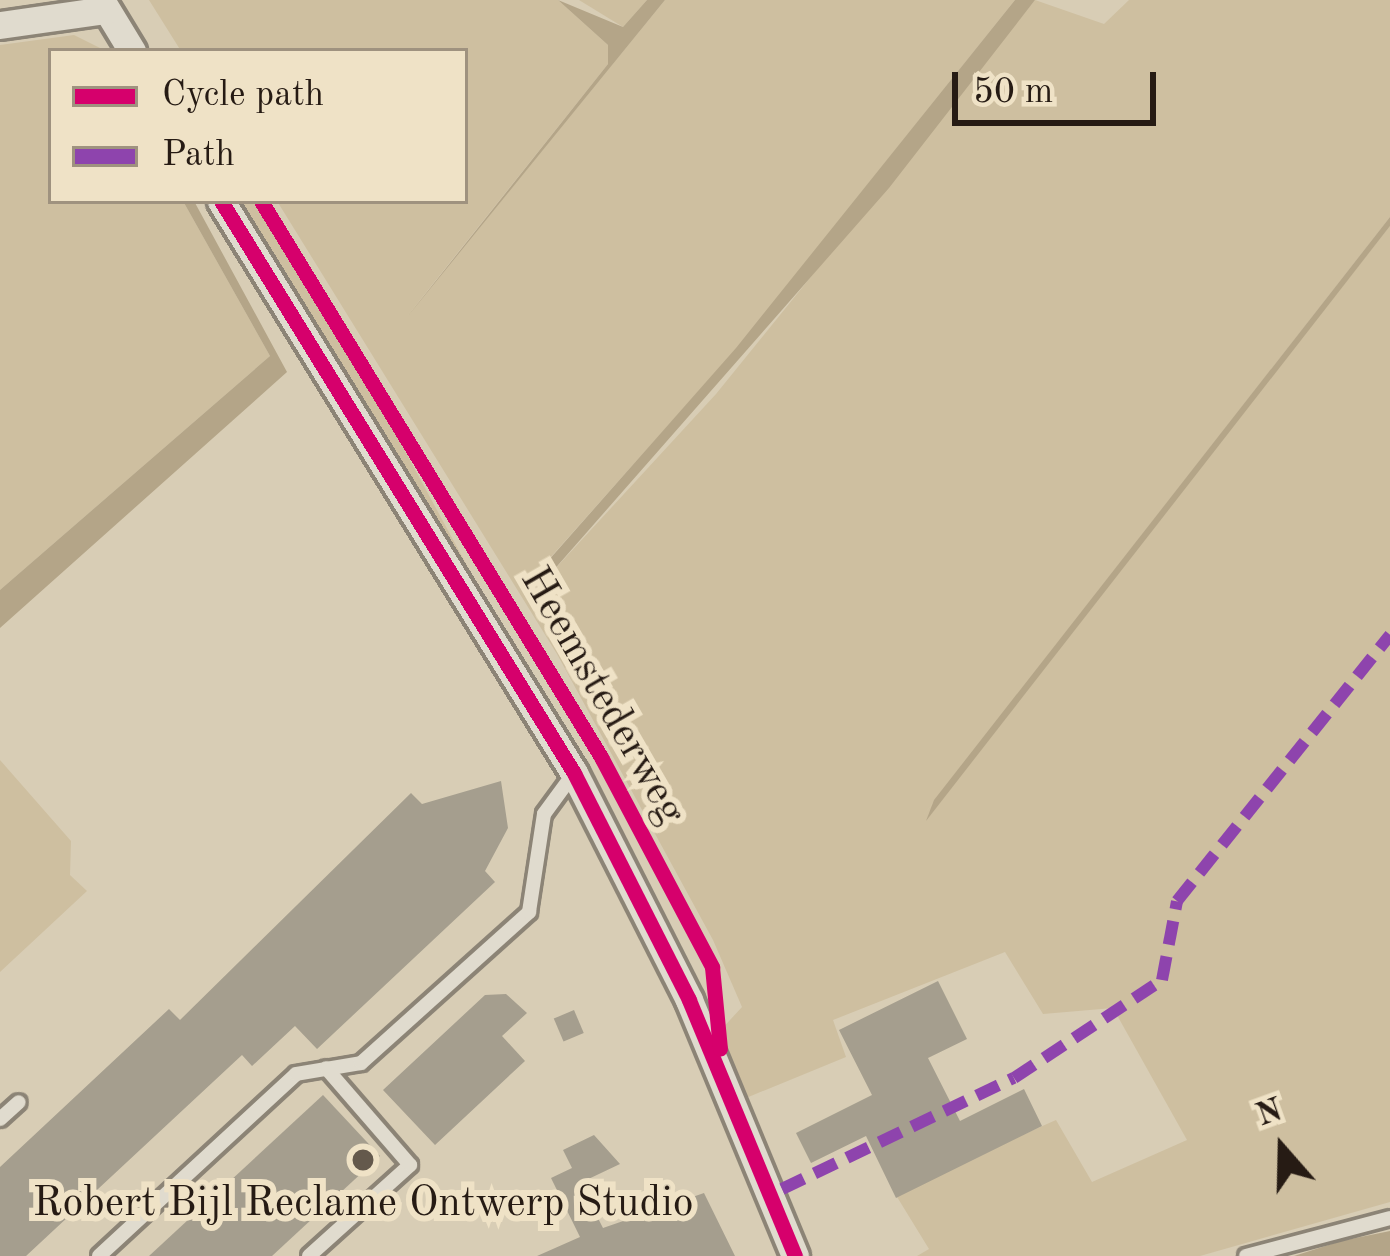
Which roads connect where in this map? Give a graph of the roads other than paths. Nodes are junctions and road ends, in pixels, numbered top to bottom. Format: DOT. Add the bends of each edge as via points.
graph roads {
  1 [pos="104,5"];
  2 [pos="0,25"];
  3 [pos="130,48"];
  4 [pos="223,204"];
  5 [pos="574,773"];
  6 [pos="326,1068"];
  7 [pos="19,1102"];
  8 [pos="0,1119"];
  9 [pos="1390,1218"];
  10 [pos="99,1256"];
  11 [pos="309,1256"];
  12 [pos="795,1256"];
  13 [pos="1246,1256"];
  1 -- 2 [label="street"];
  1 -- 3 [label="street"];
  4 -- 5 [label="street, Heemstederweg"];
  5 -- 6 [label="lane, Heemstederweg" via="544,814 529,912 361,1063"];
  5 -- 12 [label="street, Heemstederweg" via="689,1000"];
  6 -- 10 [label="lane, Heemstederweg" via="296,1074"];
  6 -- 11 [label="lane" via="410,1166"];
  7 -- 8 [label="lane"];
  9 -- 13 [label="lane"];
}
